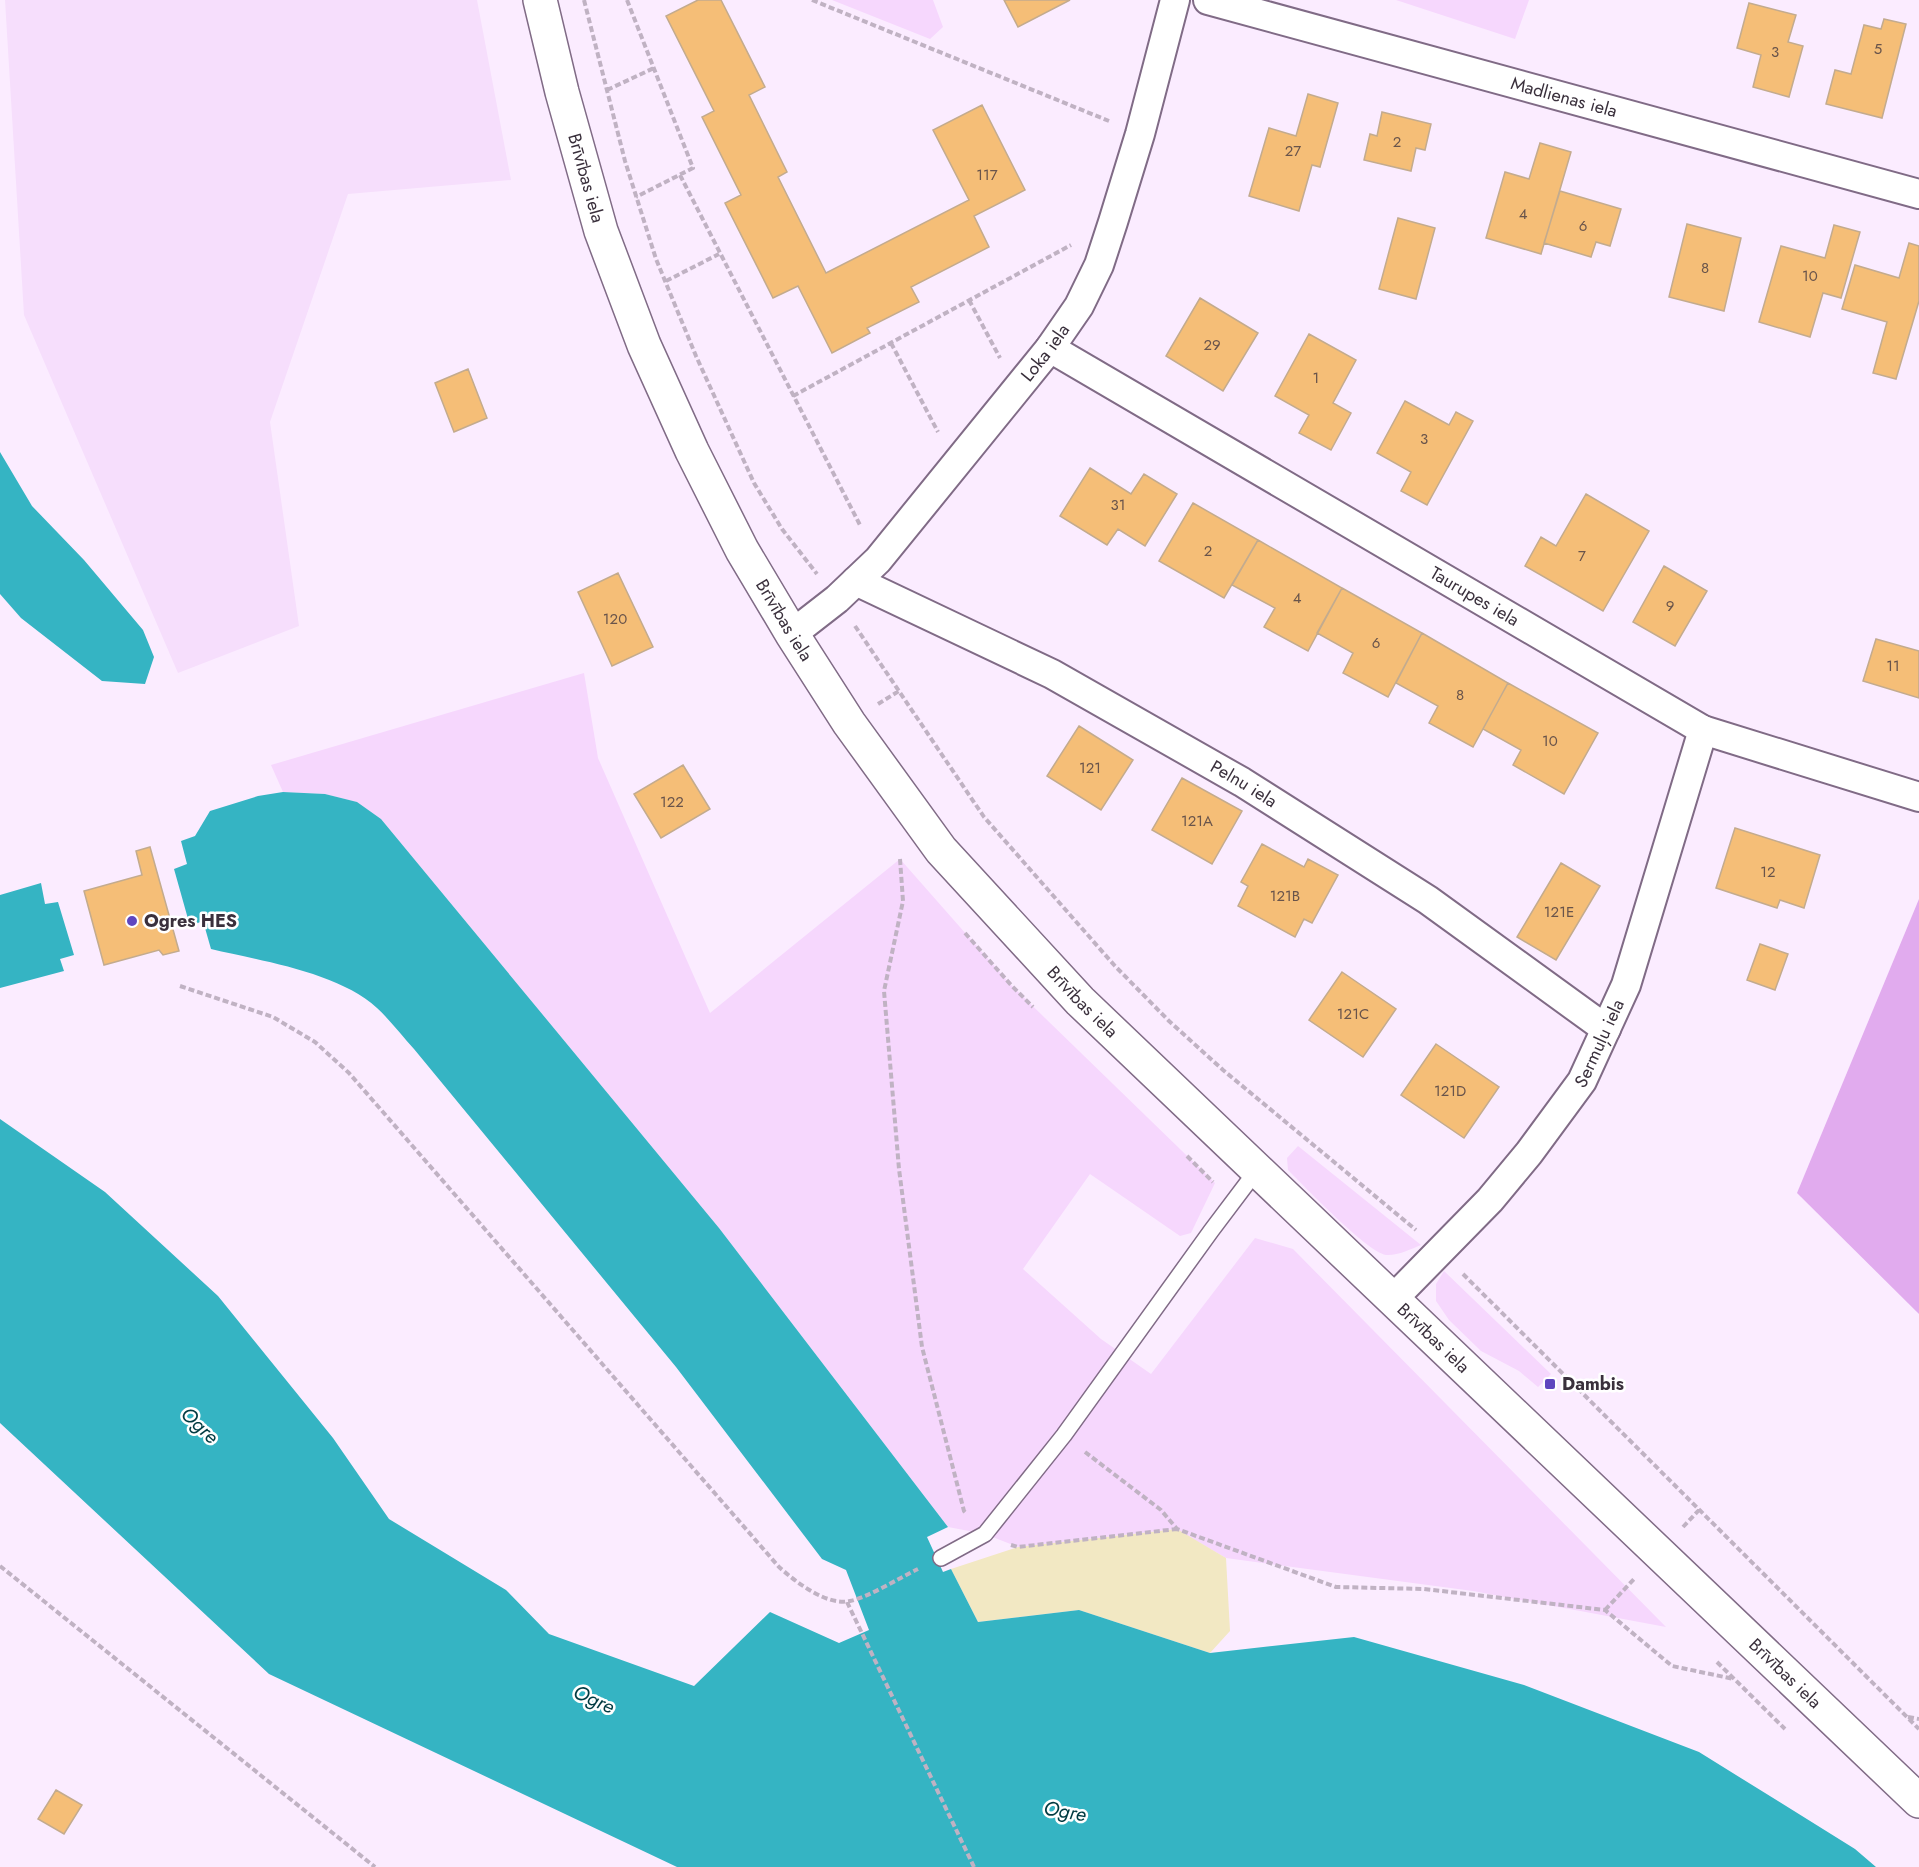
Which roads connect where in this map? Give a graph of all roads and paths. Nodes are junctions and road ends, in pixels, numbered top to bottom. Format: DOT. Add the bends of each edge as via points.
graph roads {
  1 [pos="540,0"];
  2 [pos="585,0"];
  3 [pos="627,0"];
  4 [pos="812,0"];
  5 [pos="1174,0"];
  6 [pos="1208,0"];
  7 [pos="654,68"];
  8 [pos="607,90"];
  9 [pos="1140,134"];
  10 [pos="680,175"];
  11 [pos="1919,194"];
  12 [pos="636,196"];
  13 [pos="1113,222"];
  14 [pos="719,254"];
  15 [pos="666,281"];
  16 [pos="969,300"];
  17 [pos="891,343"];
  18 [pos="1050,348"];
  19 [pos="1017,390"];
  20 [pos="793,396"];
  21 [pos="956,465"];
  22 [pos="878,560"];
  23 [pos="847,590"];
  24 [pos="792,634"];
  25 [pos="1704,730"];
  26 [pos="1919,797"];
  27 [pos="908,868"];
  28 [pos="963,931"];
  29 [pos="180,986"];
  30 [pos="1036,1010"];
  31 [pos="1606,1029"];
  32 [pos="1181,1150"];
  33 [pos="1257,1170"];
  34 [pos="1210,1231"];
  35 [pos="1439,1250"];
  36 [pos="1392,1300"];
  37 [pos="1081,1449"];
  38 [pos="1176,1529"];
  39 [pos="985,1533"];
  40 [pos="941,1558"];
  41 [pos="0,1566"];
  42 [pos="848,1602"];
  43 [pos="1734,1679"];
  44 [pos="1908,1717"];
  45 [pos="1919,1719"];
  46 [pos="1919,1729"];
  47 [pos="1919,1801"];
  48 [pos="375,1867"];
  49 [pos="974,1867"];
  1 -- 24 [label="main road, Brīvības iela" via="601,231 644,345 742,550"];
  2 -- 8 [label="path"];
  3 -- 7 [label="path"];
  4 -- 9 [label="path"];
  5 -- 9 [label="street, Loka iela"];
  6 -- 11 [label="street, Madlienas iela"];
  7 -- 8 [label="path"];
  7 -- 10 [label="path" via="693,168"];
  8 -- 12 [label="path"];
  9 -- 13 [label="street, Loka iela"];
  10 -- 12 [label="path"];
  10 -- 14 [label="path"];
  12 -- 15 [label="path"];
  13 -- 16 [label="path"];
  13 -- 18 [label="street, Loka iela" via="1100,265 1079,306"];
  14 -- 15 [label="path"];
  14 -- 20 [label="path"];
  15 -- 23 [label="path" via="754,483 782,529"];
  16 -- 17 [label="path"];
  16 -- 19 [label="path"];
  17 -- 20 [label="path"];
  17 -- 21 [label="path"];
  18 -- 19 [label="street, Loka iela"];
  18 -- 25 [label="street, Taurupes iela"];
  19 -- 21 [label="street, Loka iela"];
  20 -- 22 [label="path"];
  21 -- 22 [label="street, Loka iela"];
  22 -- 23 [label="street, Loka iela"];
  23 -- 24 [label="street, Loka iela"];
  23 -- 31 [label="street, Pelnu iela" via="1053,674 1242,782 1428,900"];
  23 -- 35 [label="path" via="984,817 1115,966 1223,1070"];
  24 -- 33 [label="main road, Brīvības iela" via="849,723 941,850 1080,1001"];
  25 -- 26 [label="street, Taurupes iela"];
  25 -- 31 [label="street, Sermuļu iela" via="1626,985"];
  27 -- 39 [label="path" via="900,859 903,901 884,991 899,1169 922,1347 964,1511"];
  28 -- 30 [label="path"];
  29 -- 42 [label="path" via="273,1017 315,1042 349,1073 779,1568 825,1598"];
  31 -- 35 [label="street, Sermuļu iela" via="1582,1081 1529,1153 1490,1200"];
  32 -- 34 [label="path" via="1215,1183 1198,1220"];
  33 -- 34 [label="lane"];
  33 -- 36 [label="main road, Brīvības iela"];
  34 -- 39 [label="lane" via="1064,1435"];
  35 -- 36 [label="street, Sermuļu iela"];
  35 -- 44 [label="path"];
  36 -- 47 [label="main road, Brīvības iela"];
  37 -- 38 [label="path" via="1161,1510"];
  38 -- 39 [label="path" via="1018,1547"];
  38 -- 43 [label="path" via="1336,1587 1424,1589 1605,1610 1672,1666"];
  39 -- 40 [label="lane"];
  40 -- 42 [label="path"];
  41 -- 48 [label="path"];
  42 -- 49 [label="path"];
  44 -- 45 [label="path"];
  44 -- 46 [label="path"];
}
